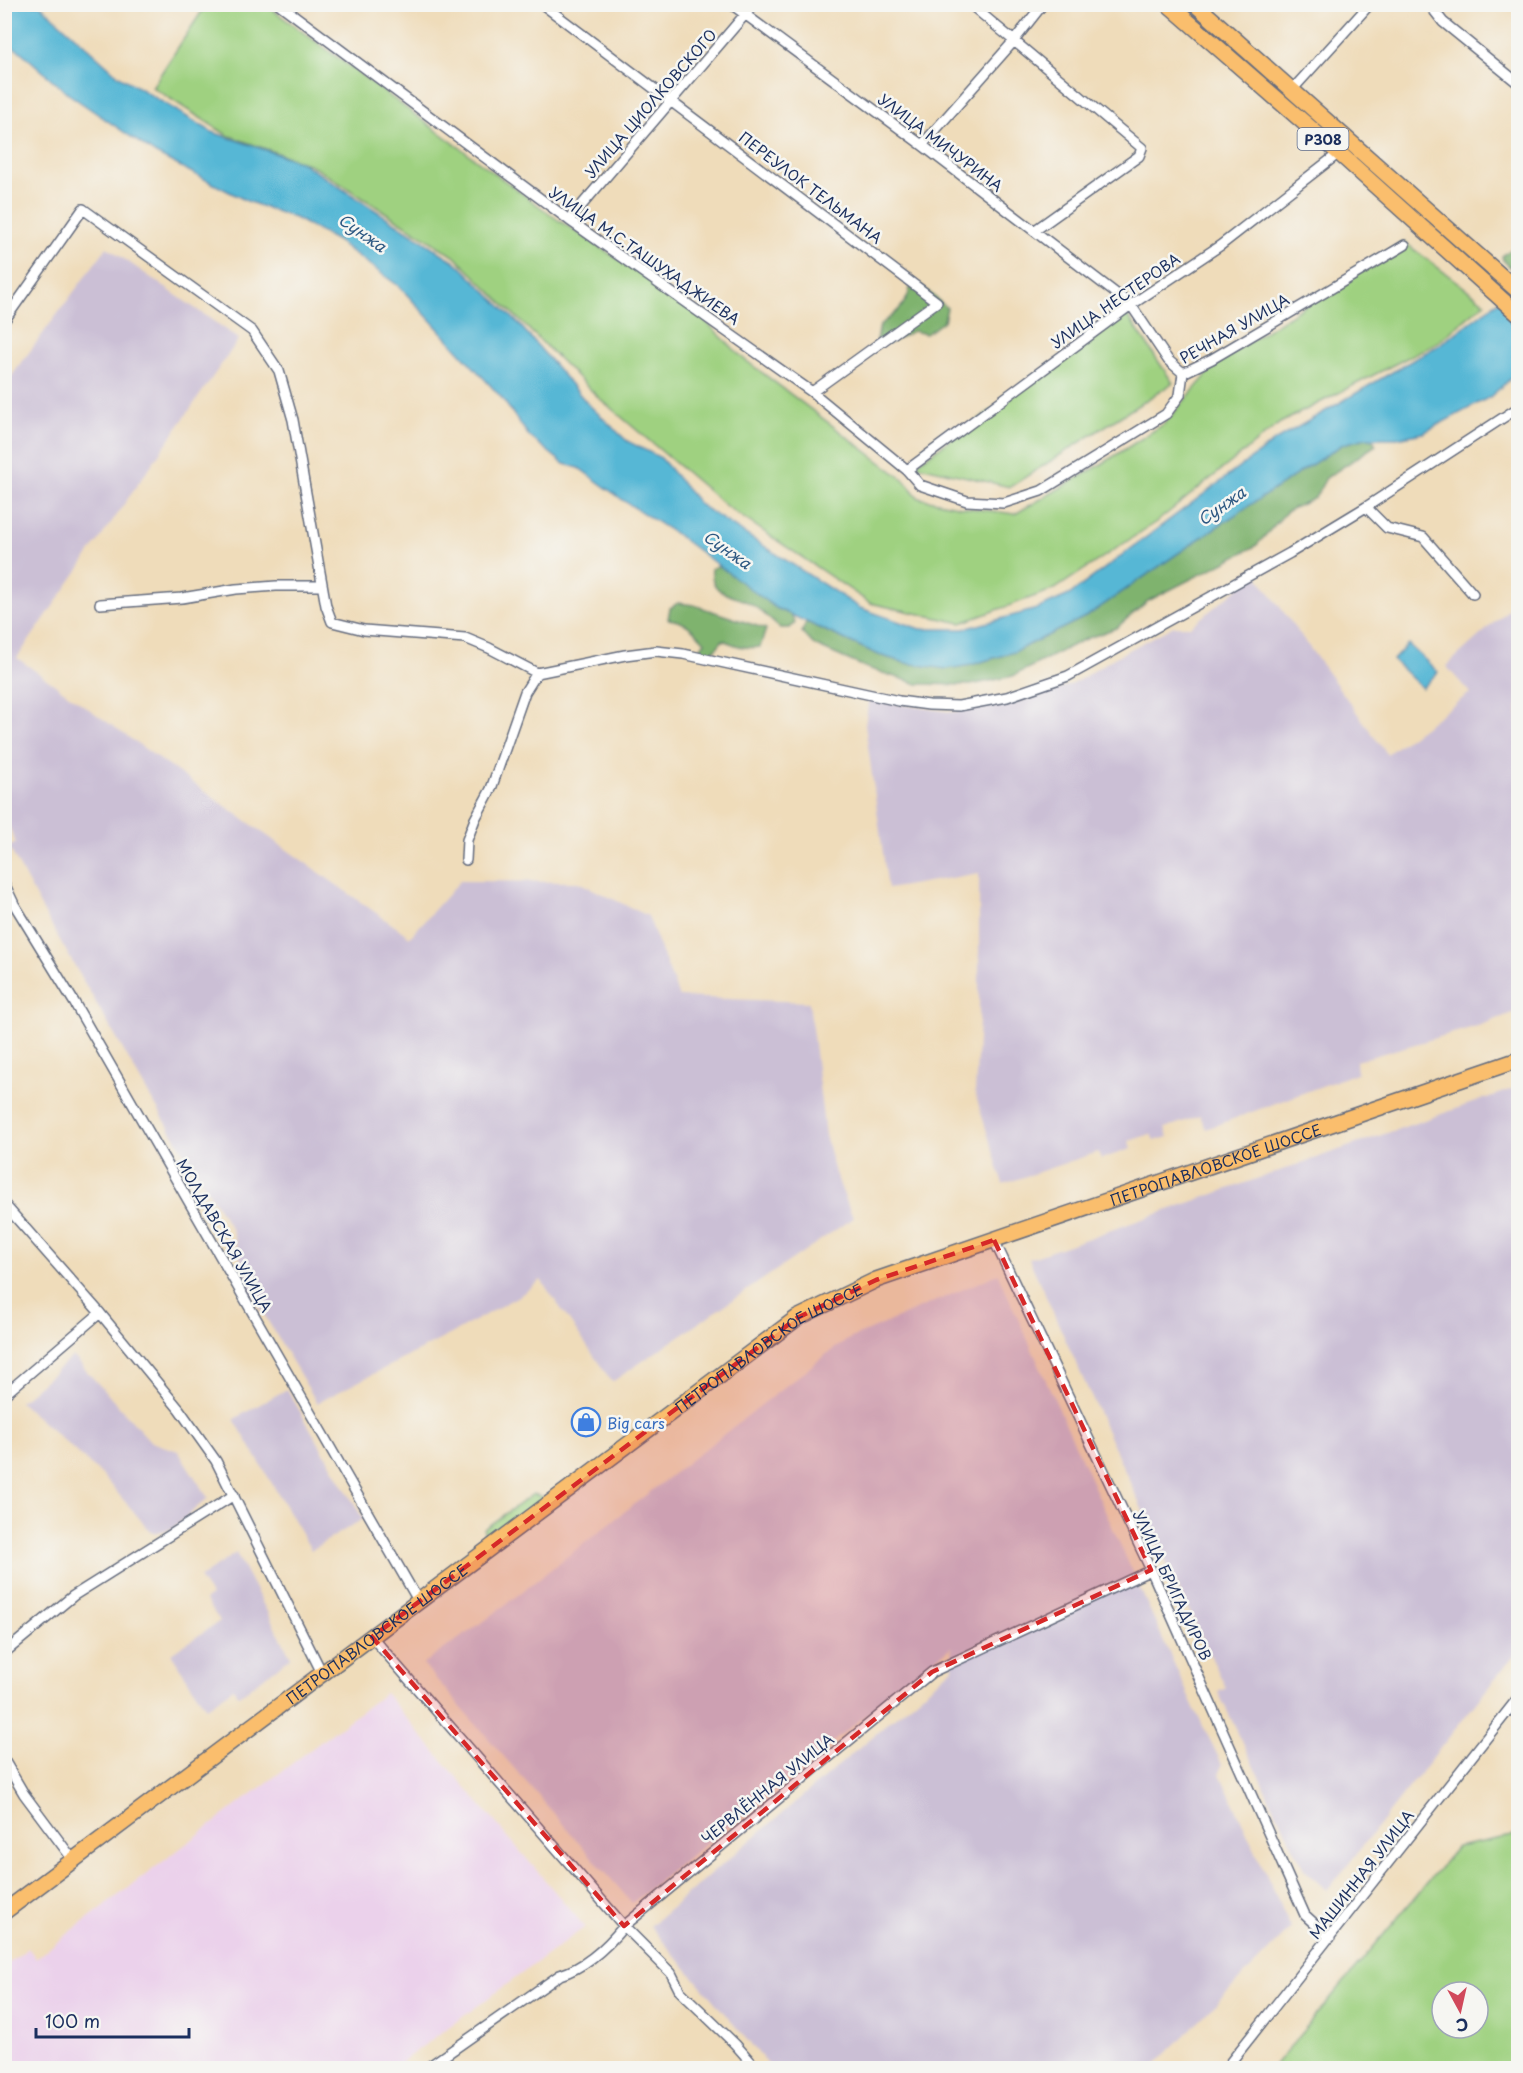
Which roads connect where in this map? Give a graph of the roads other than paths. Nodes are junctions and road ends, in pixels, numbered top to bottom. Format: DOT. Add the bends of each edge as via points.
graph roads {
  1 [pos="542,4"];
  2 [pos="732,4"];
  3 [pos="754,4"];
  4 [pos="970,4"];
  5 [pos="1043,4"];
  6 [pos="1168,4"];
  7 [pos="1370,4"];
  8 [pos="1429,4"];
  9 [pos="1198,5"];
  10 [pos="284,6"];
  11 [pos="746,15"];
  12 [pos="1013,42"];
  13 [pos="1518,83"];
  14 [pos="1292,90"];
  15 [pos="671,100"];
  16 [pos="922,145"];
  17 [pos="1339,153"];
  18 [pos="568,220"];
  19 [pos="1034,231"];
  20 [pos="1405,245"];
  21 [pos="1518,291"];
  22 [pos="1131,305"];
  23 [pos="1518,314"];
  24 [pos="4,321"];
  25 [pos="1183,373"];
  26 [pos="812,392"];
  27 [pos="1518,408"];
  28 [pos="907,470"];
  29 [pos="1004,503"];
  30 [pos="1366,507"];
  31 [pos="322,586"];
  32 [pos="1473,594"];
  33 [pos="100,604"];
  34 [pos="537,673"];
  35 [pos="466,861"];
  36 [pos="4,882"];
  37 [pos="1518,1060"];
  38 [pos="4,1204"];
  39 [pos="994,1240"];
  40 [pos="100,1313"];
  41 [pos="4,1395"];
  42 [pos="234,1495"];
  43 [pos="1151,1570"];
  44 [pos="419,1602"];
  45 [pos="372,1636"];
  46 [pos="4,1653"];
  47 [pos="322,1673"];
  48 [pos="1518,1698"];
  49 [pos="4,1760"];
  50 [pos="74,1861"];
  51 [pos="4,1912"];
  52 [pos="624,1926"];
  53 [pos="1329,1938"];
  54 [pos="427,2068"];
  55 [pos="756,2068"];
  56 [pos="1226,2068"];
  1 -- 15 [label="street, ПЕРЕУЛОК ТЕЛЬМАНА"];
  2 -- 11 [label="street, УЛИЦА МИЧУРИНА"];
  3 -- 11 [label="street, УЛИЦА ЦИОЛКОВСКОГО"];
  4 -- 12 [label="street"];
  5 -- 12 [label="street"];
  6 -- 17 [label="main road, P308"];
  7 -- 14 [label="street"];
  8 -- 13 [label="street" via="1443,22"];
  9 -- 14 [label="main road, P308"];
  10 -- 18 [label="street, УЛИЦА М.С.ТАШУХАДЖИЕВА"];
  11 -- 15 [label="street, УЛИЦА ЦИОЛКОВСКОГО"];
  11 -- 16 [label="street, УЛИЦА МИЧУРИНА"];
  12 -- 16 [label="street"];
  12 -- 19 [label="street" via="1142,148 1139,156"];
  14 -- 21 [label="main road, P308"];
  15 -- 18 [label="street, УЛИЦА ЦИОЛКОВСКОГО"];
  15 -- 26 [label="street, ПЕРЕУЛОК ТЕЛЬМАНА" via="938,302"];
  16 -- 19 [label="street, УЛИЦА МИЧУРИНА"];
  17 -- 22 [label="street, УЛИЦА НЕСТЕРОВА" via="1221,245"];
  17 -- 23 [label="main road, P308"];
  18 -- 26 [label="street, УЛИЦА М.С.ТАШУХАДЖИЕВА"];
  19 -- 22 [label="street, УЛИЦА МИЧУРИНА"];
  20 -- 25 [label="street, РЕЧНАЯ УЛИЦА"];
  22 -- 25 [label="street, УЛИЦА МИЧУРИНА" via="1168,360"];
  22 -- 28 [label="street, УЛИЦА НЕСТЕРОВА"];
  24 -- 31 [label="street" via="83,209 252,331 279,370 291,410"];
  25 -- 29 [label="street, РЕЧНАЯ УЛИЦА" via="1180,395 1166,414 1041,491"];
  26 -- 28 [label="street, УЛИЦА М.С.ТАШУХАДЖИЕВА"];
  27 -- 30 [label="street"];
  28 -- 29 [label="street, УЛИЦА М.С.ТАШУХАДЖИЕВА" via="920,485 967,501"];
  30 -- 32 [label="street" via="1387,528 1423,537"];
  30 -- 34 [label="street" via="1068,675 1007,697 959,706 929,705 656,651"];
  31 -- 33 [label="street" via="236,589 182,598"];
  31 -- 34 [label="street" via="332,622 364,630 465,638"];
  34 -- 35 [label="street" via="525,692 491,789 467,840"];
  36 -- 44 [label="street, МОЛДАВСКАЯ УЛИЦА"];
  37 -- 39 [label="main road, ПЕТРОПАВЛОВСКОЕ ШОССЕ"];
  38 -- 40 [label="street"];
  39 -- 43 [label="street, УЛИЦА БРИГАДИРОВ"];
  39 -- 44 [label="main road, ПЕТРОПАВЛОВСКОЕ ШОССЕ" via="876,1280 797,1318"];
  40 -- 41 [label="street"];
  40 -- 42 [label="street" via="179,1409 216,1461"];
  42 -- 46 [label="street" via="73,1596"];
  42 -- 47 [label="street"];
  43 -- 52 [label="street, ЧЕРВЛЁННАЯ УЛИЦА" via="932,1672"];
  43 -- 53 [label="street, УЛИЦА БРИГАДИРОВ" via="1305,1915"];
  44 -- 45 [label="main road, ПЕТРОПАВЛОВСКОЕ ШОССЕ"];
  45 -- 47 [label="main road, ПЕТРОПАВЛОВСКОЕ ШОССЕ"];
  45 -- 52 [label="street"];
  47 -- 50 [label="main road, ПЕТРОПАВЛОВСКОЕ ШОССЕ"];
  48 -- 53 [label="street, МАШИННАЯ УЛИЦА"];
  49 -- 50 [label="street"];
  50 -- 51 [label="main road, ПЕТРОПАВЛОВСКОЕ ШОССЕ"];
  52 -- 54 [label="street, ЧЕРВЛЁННАЯ УЛИЦА" via="609,1944 576,1970 560,1975"];
  52 -- 55 [label="street" via="670,1973 680,1991"];
  53 -- 56 [label="street, МАШИННАЯ УЛИЦА"];
}
